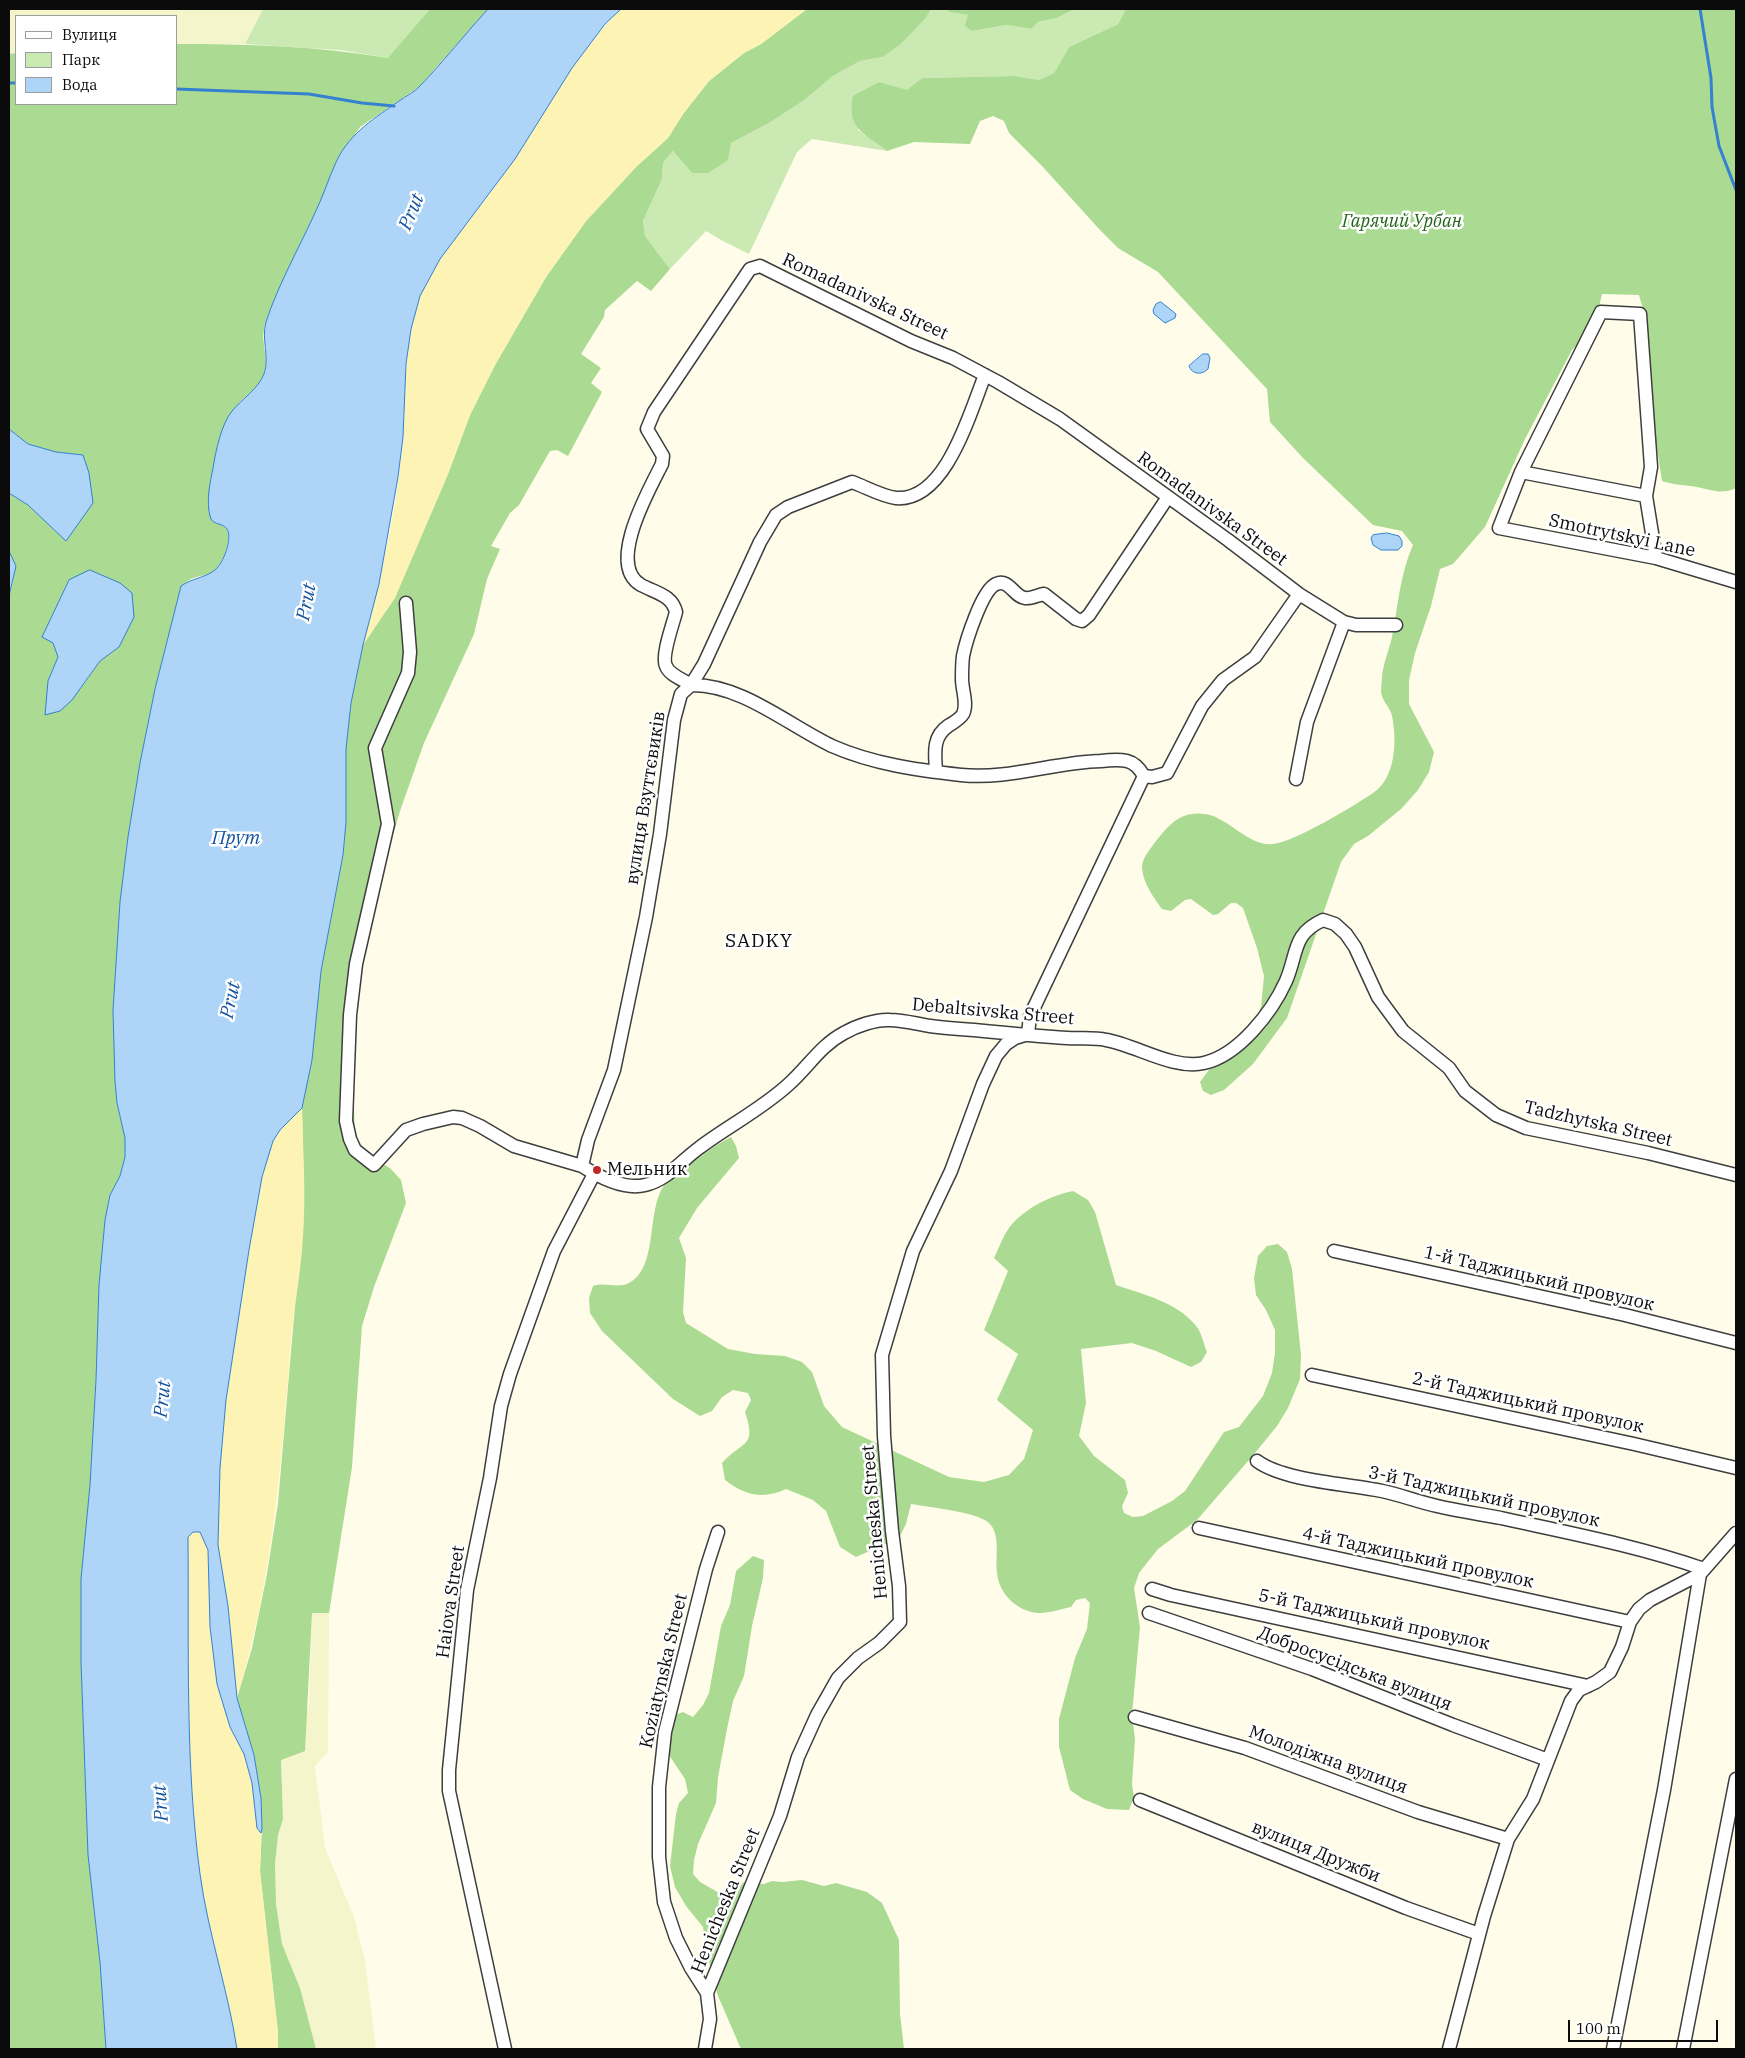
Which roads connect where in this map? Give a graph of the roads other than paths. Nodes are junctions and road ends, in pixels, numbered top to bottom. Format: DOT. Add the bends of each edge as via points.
graph roads {
  1 [pos="985,375"];
  2 [pos="1521,472"];
  3 [pos="1646,496"];
  4 [pos="1168,497"];
  5 [pos="1656,558"];
  6 [pos="1736,582"];
  7 [pos="1299,594"];
  8 [pos="406,603"];
  9 [pos="1344,622"];
  10 [pos="1396,625"];
  11 [pos="691,685"];
  12 [pos="936,771"];
  13 [pos="1144,776"];
  14 [pos="1296,779"];
  15 [pos="1355,947"];
  16 [pos="1028,1034"];
  17 [pos="582,1166"];
  18 [pos="594,1174"];
  19 [pos="1736,1175"];
  20 [pos="1334,1251"];
  21 [pos="1736,1343"];
  22 [pos="1312,1375"];
  23 [pos="1257,1461"];
  24 [pos="1736,1468"];
  25 [pos="1199,1528"];
  26 [pos="718,1532"];
  27 [pos="1736,1533"];
  28 [pos="1702,1571"];
  29 [pos="1152,1589"];
  30 [pos="1149,1613"];
  31 [pos="1630,1622"];
  32 [pos="1588,1686"];
  33 [pos="1135,1717"];
  34 [pos="1548,1760"];
  35 [pos="1736,1779"];
  36 [pos="1140,1800"];
  37 [pos="1508,1839"];
  38 [pos="1479,1934"];
  39 [pos="707,1993"];
  40 [pos="505,2049"];
  41 [pos="705,2049"];
  42 [pos="1449,2049"];
  43 [pos="1613,2049"];
  44 [pos="1683,2049"];
  1 -- 4 [label="street, Romadanivska Street" via="1060,419"];
  1 -- 11 [label="street, вулиця Взуттєвиків" via="950,460 936,480 918,494 897,498 852,482 788,507 776,515"];
  1 -- 11 [label="street, Romadanivska Street" via="760,266 750,269 654,412 647,429 663,456 662,464 633,528 629,549 632,577 669,598 674,605 676,612 665,657 666,666"];
  2 -- 3 [label="street"];
  2 -- 3 [label="street" via="1601,312 1640,314 1651,467"];
  2 -- 5 [label="street, Smotrytskyi Lane" via="1499,528"];
  3 -- 5 [label="street"];
  4 -- 7 [label="street, Romadanivska Street"];
  4 -- 12 [label="street" via="1082,621 1044,594 1022,598 1007,584 1001,583 987,592 963,657 963,714 940,735 934,746"];
  5 -- 6 [label="street, Smotrytskyi Lane"];
  7 -- 9 [label="street, Romadanivska Street"];
  7 -- 13 [label="street" via="1255,657 1223,680 1202,706 1167,773"];
  8 -- 17 [label="street" via="410,652 408,673 375,748 388,824 356,964 346,1122 350,1139 355,1150 374,1165 406,1130 453,1117 462,1118 514,1146"];
  9 -- 10 [label="street"];
  9 -- 14 [label="street" via="1307,722"];
  11 -- 12 [label="street" via="718,687 738,695 832,746 874,762"];
  11 -- 17 [label="street, вулиця Взуттєвиків" via="681,694 674,720 657,853 614,1070 588,1140"];
  12 -- 13 [label="street" via="1002,776 1079,761 1114,760 1129,761"];
  13 -- 16 [label="street" via="1030,1016"];
  15 -- 16 [label="street, Debaltsivska Street" via="1335,924 1324,920 1312,925 1302,934 1276,1002 1244,1039 1224,1056 1203,1063 1183,1064 1107,1040"];
  15 -- 19 [label="street, Tadzhytska Street" via="1378,997 1403,1031 1449,1068 1465,1091 1496,1115 1526,1128"];
  16 -- 18 [label="street, Debaltsivska Street" via="876,1021 845,1032 829,1042 789,1084 658,1180 635,1186"];
  16 -- 39 [label="street, Henicheska Street" via="1006,1044 996,1056 983,1084 952,1171 913,1250 882,1355 884,1436 900,1622 838,1678 817,1715 798,1757 780,1816"];
  17 -- 18 [label="street"];
  18 -- 40 [label="street, Haiova Street" via="554,1251 510,1374 501,1406 467,1590 449,1791"];
  20 -- 21 [label="street, 1-й Таджицький провулок" via="1625,1315"];
  22 -- 24 [label="street, 2-й Таджицький провулок"];
  23 -- 28 [label="street, 3-й Таджицький провулок" via="1277,1471 1332,1484 1381,1491 1668,1556"];
  25 -- 31 [label="street, 4-й Таджицький провулок"];
  26 -- 39 [label="street, Koziatynska Street" via="665,1732 659,1787 659,1857 664,1902 676,1938"];
  27 -- 28 [label="street"];
  28 -- 31 [label="street" via="1650,1600"];
  28 -- 43 [label="street" via="1664,1790"];
  29 -- 32 [label="street, 5-й Таджицький провулок"];
  30 -- 34 [label="street, Добросусідська вулиця" via="1312,1669"];
  31 -- 32 [label="street" via="1610,1672"];
  32 -- 34 [label="street" via="1570,1701"];
  33 -- 37 [label="street, Молодіжна вулиця" via="1245,1748 1418,1812"];
  34 -- 37 [label="street" via="1532,1799"];
  35 -- 44 [label="street"];
  36 -- 38 [label="street, вулиця Дружби" via="1406,1908"];
  37 -- 38 [label="street"];
  38 -- 42 [label="street"];
  39 -- 41 [label="street, Koziatynska Street" via="710,2019"];
}
